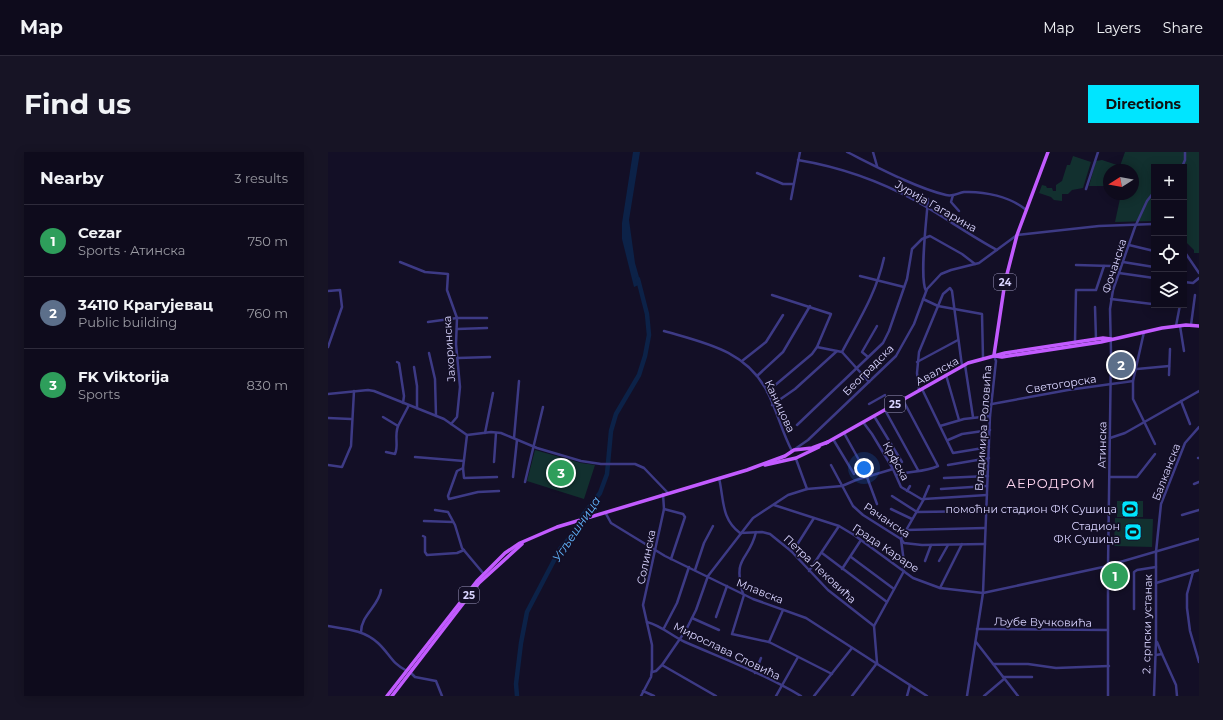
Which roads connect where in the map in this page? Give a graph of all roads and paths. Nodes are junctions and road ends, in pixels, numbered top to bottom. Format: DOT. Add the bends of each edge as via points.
graph roads {
  1 [pos="800,152"];
  2 [pos="847,152"];
  3 [pos="873,152"];
  4 [pos="1048,152"];
  5 [pos="1098,152"];
  6 [pos="1185,152"];
  7 [pos="798,160"];
  8 [pos="1183,164"];
  9 [pos="877,166"];
  10 [pos="758,173"];
  11 [pos="793,184"];
  12 [pos="1086,189"];
  13 [pos="953,196"];
  14 [pos="1151,196"];
  15 [pos="791,199"];
  16 [pos="928,199"];
  17 [pos="927,208"];
  18 [pos="1026,209"];
  19 [pos="959,211"];
  20 [pos="1137,223"];
  21 [pos="1151,224"];
  22 [pos="1017,235"];
  23 [pos="925,237"];
  24 [pos="1129,245"];
  25 [pos="997,250"];
  26 [pos="1151,250"];
  27 [pos="1187,255"];
  28 [pos="884,258"];
  29 [pos="400,262"];
  30 [pos="1123,262"];
  31 [pos="975,264"];
  32 [pos="1076,265"];
  33 [pos="1104,266"];
  34 [pos="1151,267"];
  35 [pos="1120,271"];
  36 [pos="1199,273"];
  37 [pos="860,276"];
  38 [pos="1151,277"];
  39 [pos="1199,278"];
  40 [pos="879,280"];
  41 [pos="1187,282"];
  42 [pos="904,287"];
  43 [pos="328,291"];
  44 [pos="926,291"];
  45 [pos="772,295"];
  46 [pos="1195,295"];
  47 [pos="923,299"];
  48 [pos="1111,299"];
  49 [pos="1151,304"];
  50 [pos="810,306"];
  51 [pos="938,306"];
  52 [pos="1095,307"];
  53 [pos="1180,308"];
  54 [pos="954,309"];
  55 [pos="783,315"];
  56 [pos="457,318"];
  57 [pos="487,318"];
  58 [pos="428,322"];
  59 [pos="1192,325"];
  60 [pos="877,326"];
  61 [pos="1178,326"];
  62 [pos="1199,326"];
  63 [pos="488,328"];
  64 [pos="457,329"];
  65 [pos="664,331"];
  66 [pos="1144,331"];
  67 [pos="1096,339"];
  68 [pos="1111,339"];
  69 [pos="958,340"];
  70 [pos="1075,342"];
  71 [pos="328,347"];
  72 [pos="817,347"];
  73 [pos="1170,349"];
  74 [pos="1184,351"];
  75 [pos="837,352"];
  76 [pos="842,352"];
  77 [pos="429,353"];
  78 [pos="994,355"];
  79 [pos="490,357"];
  80 [pos="868,357"];
  81 [pos="458,358"];
  82 [pos="983,358"];
  83 [pos="742,361"];
  84 [pos="397,362"];
  85 [pos="917,362"];
  86 [pos="964,366"];
  87 [pos="1169,366"];
  88 [pos="414,367"];
  89 [pos="856,368"];
  90 [pos="1137,369"];
  91 [pos="946,375"];
  92 [pos="1169,375"];
  93 [pos="757,376"];
  94 [pos="519,381"];
  95 [pos="1133,381"];
  96 [pos="869,382"];
  97 [pos="1111,384"];
  98 [pos="921,390"];
  99 [pos="354,391"];
  100 [pos="1199,391"];
  101 [pos="767,392"];
  102 [pos="493,393"];
  103 [pos="328,394"];
  104 [pos="885,395"];
  105 [pos="903,399"];
  106 [pos="1181,401"];
  107 [pos="403,403"];
  108 [pos="869,404"];
  109 [pos="992,404"];
  110 [pos="409,405"];
  111 [pos="772,405"];
  112 [pos="543,407"];
  113 [pos="417,408"];
  114 [pos="885,410"];
  115 [pos="436,416"];
  116 [pos="874,416"];
  117 [pos="990,416"];
  118 [pos="383,417"];
  119 [pos="328,418"];
  120 [pos="973,418"];
  121 [pos="351,419"];
  122 [pos="959,420"];
  123 [pos="1145,421"];
  124 [pos="862,422"];
  125 [pos="451,424"];
  126 [pos="797,424"];
  127 [pos="1190,424"];
  128 [pos="398,426"];
  129 [pos="940,426"];
  130 [pos="1199,427"];
  131 [pos="990,430"];
  132 [pos="485,433"];
  133 [pos="496,433"];
  134 [pos="844,433"];
  135 [pos="467,435"];
  136 [pos="1110,438"];
  137 [pos="516,439"];
  138 [pos="833,439"];
  139 [pos="948,440"];
  140 [pos="828,442"];
  141 [pos="1155,444"];
  142 [pos="534,447"];
  143 [pos="989,447"];
  144 [pos="793,451"];
  145 [pos="386,452"];
  146 [pos="1155,454"];
  147 [pos="415,457"];
  148 [pos="795,458"];
  149 [pos="989,458"];
  150 [pos="464,461"];
  151 [pos="494,462"];
  152 [pos="902,462"];
  153 [pos="328,465"];
  154 [pos="762,465"];
  155 [pos="831,465"];
  156 [pos="948,465"];
  157 [pos="463,468"];
  158 [pos="893,468"];
  159 [pos="918,470"];
  160 [pos="854,474"];
  161 [pos="896,475"];
  162 [pos="988,476"];
  163 [pos="497,477"];
  164 [pos="512,477"];
  165 [pos="867,477"];
  166 [pos="1110,477"];
  167 [pos="719,478"];
  168 [pos="944,478"];
  169 [pos="526,482"];
  170 [pos="1199,482"];
  171 [pos="1194,484"];
  172 [pos="842,486"];
  173 [pos="910,486"];
  174 [pos="929,486"];
  175 [pos="987,486"];
  176 [pos="941,488"];
  177 [pos="807,489"];
  178 [pos="499,491"];
  179 [pos="907,491"];
  180 [pos="668,492"];
  181 [pos="663,494"];
  182 [pos="987,495"];
  183 [pos="892,496"];
  184 [pos="784,498"];
  185 [pos="923,500"];
  186 [pos="877,504"];
  187 [pos="774,505"];
  188 [pos="786,507"];
  189 [pos="664,509"];
  190 [pos="891,509"];
  191 [pos="435,510"];
  192 [pos="1199,510"];
  193 [pos="986,511"];
  194 [pos="605,512"];
  195 [pos="917,512"];
  196 [pos="1182,515"];
  197 [pos="814,518"];
  198 [pos="912,519"];
  199 [pos="424,521"];
  200 [pos="453,522"];
  201 [pos="713,526"];
  202 [pos="839,526"];
  203 [pos="986,528"];
  204 [pos="906,530"];
  205 [pos="756,532"];
  206 [pos="740,533"];
  207 [pos="423,536"];
  208 [pos="901,539"];
  209 [pos="1199,539"];
  210 [pos="526,540"];
  211 [pos="861,540"];
  212 [pos="962,544"];
  213 [pos="985,544"];
  214 [pos="931,545"];
  215 [pos="948,545"];
  216 [pos="464,550"];
  217 [pos="656,550"];
  218 [pos="791,551"];
  219 [pos="1156,552"];
  220 [pos="822,553"];
  221 [pos="851,557"];
  222 [pos="671,559"];
  223 [pos="925,561"];
  224 [pos="939,561"];
  225 [pos="1108,566"];
  226 [pos="1156,567"];
  227 [pos="689,568"];
  228 [pos="842,569"];
  229 [pos="694,570"];
  230 [pos="1199,570"];
  231 [pos="809,571"];
  232 [pos="903,571"];
  233 [pos="1193,572"];
  234 [pos="483,573"];
  235 [pos="708,576"];
  236 [pos="1156,583"];
  237 [pos="727,586"];
  238 [pos="940,588"];
  239 [pos="894,589"];
  240 [pos="381,590"];
  241 [pos="983,593"];
  242 [pos="743,594"];
  243 [pos="887,602"];
  244 [pos="1134,609"];
  245 [pos="783,610"];
  246 [pos="716,617"];
  247 [pos="692,618"];
  248 [pos="647,622"];
  249 [pos="328,626"];
  250 [pos="874,626"];
  251 [pos="664,628"];
  252 [pos="977,629"];
  253 [pos="718,630"];
  254 [pos="1108,630"];
  255 [pos="361,632"];
  256 [pos="680,639"];
  257 [pos="1156,641"];
  258 [pos="768,642"];
  259 [pos="976,642"];
  260 [pos="852,648"];
  261 [pos="1162,654"];
  262 [pos="1156,655"];
  263 [pos="798,657"];
  264 [pos="761,658"];
  265 [pos="1199,662"];
  266 [pos="877,663"];
  267 [pos="994,664"];
  268 [pos="662,665"];
  269 [pos="1108,666"];
  270 [pos="409,672"];
  271 [pos="652,672"];
  272 [pos="755,673"];
  273 [pos="832,674"];
  274 [pos="1032,677"];
  275 [pos="1004,678"];
  276 [pos="781,685"];
  277 [pos="910,685"];
  278 [pos="644,691"];
  279 [pos="387,696"];
  280 [pos="392,696"];
  281 [pos="442,696"];
  282 [pos="641,696"];
  283 [pos="654,696"];
  284 [pos="716,696"];
  285 [pos="776,696"];
  286 [pos="800,696"];
  287 [pos="814,696"];
  288 [pos="852,696"];
  289 [pos="907,696"];
  290 [pos="927,696"];
  291 [pos="967,696"];
  292 [pos="984,696"];
  293 [pos="1018,696"];
  294 [pos="1108,696"];
  295 [pos="1154,696"];
  296 [pos="1177,696"];
  1 -- 7 [label="street"];
  2 -- 9 [label="street"];
  3 -- 9 [label="street"];
  4 -- 18 [label="main road, 24"];
  5 -- 12 [label="street"];
  6 -- 8 [label="street"];
  7 -- 11 [label="street"];
  7 -- 17 [label="street, Јурија Гагарина" via="831,166 854,174"];
  9 -- 13 [label="street"];
  10 -- 11 [label="street" via="783,184"];
  11 -- 15 [label="street"];
  13 -- 18 [label="street" via="972,192 1002,197"];
  13 -- 19 [label="street" via="951,202"];
  14 -- 20 [label="street, Фочанска"];
  16 -- 17 [label="street"];
  17 -- 23 [label="street"];
  17 -- 25 [label="street, Јурија Гагарина"];
  18 -- 22 [label="main road, 24"];
  20 -- 21 [label="street"];
  20 -- 22 [label="street"];
  20 -- 24 [label="street, Фочанска"];
  22 -- 25 [label="street, Београдска"];
  22 -- 78 [label="main road, Владимира Роловића / 24" via="1005,282"];
  23 -- 31 [label="street" via="933,237"];
  23 -- 42 [label="street" via="912,249"];
  23 -- 44 [label="street"];
  24 -- 26 [label="street"];
  24 -- 30 [label="street, Фочанска"];
  25 -- 31 [label="street, Београдска"];
  27 -- 36 [label="street"];
  28 -- 40 [label="street"];
  29 -- 56 [label="street, Јахоринска" via="425,272 448,274 447,290"];
  30 -- 34 [label="street"];
  30 -- 35 [label="street, Фочанска"];
  31 -- 44 [label="street, Београдска" via="943,273"];
  32 -- 33 [label="street"];
  33 -- 35 [label="street"];
  33 -- 70 [label="street" via="1097,290 1076,290"];
  35 -- 38 [label="street"];
  35 -- 48 [label="street, Фочанска"];
  37 -- 40 [label="street"];
  39 -- 41 [label="street" via="1192,283"];
  40 -- 42 [label="street"];
  40 -- 76 [label="street" via="872,298"];
  42 -- 80 [label="street" via="890,331 883,343"];
  43 -- 71 [label="street" via="340,290 342,307"];
  44 -- 47 [label="street, Београдска"];
  45 -- 50 [label="street"];
  46 -- 59 [label="street"];
  47 -- 51 [label="street"];
  47 -- 96 [label="street, Београдска" via="914,324 901,348"];
  48 -- 49 [label="street"];
  48 -- 68 [label="street, Фочанска"];
  50 -- 72 [label="street" via="831,314"];
  50 -- 93 [label="street" via="783,352"];
  51 -- 54 [label="street"];
  51 -- 54 [label="street" via="944,293 952,289"];
  51 -- 85 [label="street"];
  52 -- 67 [label="street"];
  53 -- 61 [label="street"];
  54 -- 69 [label="street"];
  54 -- 82 [label="street" via="982,314"];
  55 -- 83 [label="street" via="766,342"];
  56 -- 57 [label="street"];
  56 -- 58 [label="street"];
  56 -- 64 [label="street, Јахоринска"];
  59 -- 61 [label="main road, Авалска"];
  59 -- 62 [label="main road, Авалска"];
  60 -- 80 [label="street" via="862,352"];
  61 -- 66 [label="main road, Авалска"];
  61 -- 74 [label="street"];
  63 -- 64 [label="street"];
  64 -- 81 [label="street, Јахоринска"];
  65 -- 83 [label="street, Каницова" via="724,350"];
  66 -- 68 [label="main road, Авалска"];
  66 -- 90 [label="street"];
  67 -- 68 [label="main road, Авалска"];
  67 -- 70 [label="main road, Авалска"];
  68 -- 78 [label="main road, Авалска" via="1010,356"];
  68 -- 97 [label="street, Атинска"];
  69 -- 85 [label="street"];
  69 -- 86 [label="street"];
  70 -- 78 [label="main road, Авалска"];
  72 -- 75 [label="street"];
  72 -- 101 [label="street"];
  73 -- 87 [label="street"];
  75 -- 76 [label="street"];
  75 -- 111 [label="street" via="795,389"];
  76 -- 89 [label="street"];
  77 -- 115 [label="street" via="436,379"];
  78 -- 82 [label="main road, Авалска / 25"];
  78 -- 109 [label="street, Владимира Роловића" via="996,361"];
  79 -- 81 [label="street"];
  80 -- 89 [label="street"];
  81 -- 125 [label="street, Јахоринска" via="460,387 457,417"];
  82 -- 86 [label="main road, Авалска / 25"];
  83 -- 93 [label="street, Каницова"];
  84 -- 107 [label="street" via="400,363 402,372"];
  85 -- 98 [label="street"];
  86 -- 91 [label="main road, Авалска / 25"];
  86 -- 120 [label="street"];
  87 -- 90 [label="street"];
  87 -- 92 [label="street"];
  88 -- 113 [label="street"];
  89 -- 96 [label="street"];
  89 -- 126 [label="street"];
  90 -- 95 [label="street"];
  91 -- 98 [label="main road, Авалска / 25"];
  91 -- 122 [label="street"];
  93 -- 101 [label="street, Каницова"];
  94 -- 137 [label="street"];
  95 -- 97 [label="street, Светогорска"];
  95 -- 123 [label="street" via="1133,400"];
  96 -- 144 [label="street, Београдска"];
  97 -- 109 [label="street, Светогорска"];
  97 -- 136 [label="street, Атинска"];
  98 -- 105 [label="main road, Авалска / 25"];
  98 -- 129 [label="street"];
  99 -- 103 [label="street"];
  99 -- 107 [label="street" via="374,391"];
  99 -- 121 [label="street"];
  100 -- 106 [label="street"];
  101 -- 111 [label="street, Каницова"];
  102 -- 132 [label="street"];
  104 -- 108 [label="street"];
  105 -- 114 [label="main road, Авалска / 25"];
  105 -- 159 [label="street" via="938,466 929,470"];
  106 -- 123 [label="street"];
  106 -- 127 [label="street"];
  107 -- 110 [label="street"];
  109 -- 117 [label="street, Владимира Роловића"];
  110 -- 113 [label="street"];
  110 -- 128 [label="street"];
  111 -- 144 [label="street, Каницова"];
  112 -- 142 [label="street"];
  113 -- 115 [label="street"];
  114 -- 116 [label="main road, Авалска / 25"];
  114 -- 159 [label="street"];
  115 -- 125 [label="street"];
  116 -- 124 [label="main road, Авалска / 25"];
  116 -- 152 [label="street"];
  117 -- 120 [label="street"];
  117 -- 131 [label="street, Владимира Роловића"];
  118 -- 128 [label="street"];
  119 -- 121 [label="street"];
  120 -- 122 [label="street"];
  121 -- 153 [label="street" via="351,446 342,467"];
  122 -- 129 [label="street"];
  123 -- 136 [label="street"];
  123 -- 141 [label="street"];
  124 -- 134 [label="main road, Авалска / 25"];
  124 -- 158 [label="street, Крфска"];
  125 -- 135 [label="street"];
  128 -- 145 [label="street" via="395,433 396,454"];
  129 -- 139 [label="street"];
  130 -- 219 [label="street, Балканска" via="1185,443 1162,498"];
  131 -- 139 [label="street" via="962,434"];
  131 -- 143 [label="street, Владимира Роловића"];
  132 -- 133 [label="street"];
  132 -- 135 [label="street"];
  133 -- 137 [label="street"];
  133 -- 151 [label="street"];
  134 -- 138 [label="main road, Авалска / 25"];
  134 -- 165 [label="street"];
  135 -- 150 [label="street"];
  136 -- 166 [label="street, Атинска"];
  137 -- 142 [label="street"];
  137 -- 164 [label="street"];
  138 -- 140 [label="main road, Авалска / 25"];
  138 -- 160 [label="street"];
  139 -- 143 [label="street" via="953,452"];
  140 -- 144 [label="main road, 25"];
  140 -- 148 [label="main road, 25"];
  142 -- 169 [label="street"];
  142 -- 180 [label="street" via="581,461 639,466"];
  143 -- 149 [label="street, Владимира Роловића"];
  144 -- 148 [label="main road"];
  144 -- 148 [label="main road" via="799,454"];
  144 -- 154 [label="main road, 25"];
  146 -- 166 [label="street" via="1138,476"];
  147 -- 150 [label="street"];
  148 -- 154 [label="main road, 25"];
  148 -- 177 [label="street"];
  149 -- 156 [label="street"];
  149 -- 162 [label="street, Владимира Роловића"];
  150 -- 157 [label="street"];
  154 -- 167 [label="main road, 25"];
  155 -- 172 [label="street, Рачанска"];
  157 -- 163 [label="street" via="464,478"];
  157 -- 178 [label="street" via="457,471 449,499 478,492"];
  158 -- 161 [label="street, Крфска"];
  158 -- 165 [label="street"];
  159 -- 161 [label="street"];
  161 -- 179 [label="street, Крфска" via="901,487"];
  162 -- 168 [label="street"];
  162 -- 175 [label="street, Владимира Роловића"];
  165 -- 172 [label="street"];
  165 -- 186 [label="street"];
  166 -- 225 [label="street, Атинска"];
  167 -- 180 [label="main road, 25"];
  167 -- 206 [label="street" via="725,514"];
  170 -- 171 [label="street"];
  172 -- 177 [label="street"];
  172 -- 208 [label="street, Рачанска" via="860,513"];
  173 -- 179 [label="street"];
  174 -- 185 [label="street"];
  175 -- 176 [label="street"];
  175 -- 182 [label="street, Владимира Роловића"];
  177 -- 184 [label="street"];
  179 -- 185 [label="street, Крфска"];
  180 -- 181 [label="main road, 25"];
  181 -- 189 [label="street, Солинска"];
  181 -- 194 [label="main road, 25"];
  182 -- 185 [label="street"];
  182 -- 193 [label="street, Владимира Роловића"];
  183 -- 195 [label="street"];
  184 -- 187 [label="street"];
  184 -- 188 [label="street" via="783,504"];
  185 -- 195 [label="street"];
  187 -- 188 [label="street, Града Караре"];
  187 -- 206 [label="street" via="753,518"];
  188 -- 197 [label="street, Града Караре"];
  189 -- 217 [label="street, Солинска"];
  189 -- 222 [label="street" via="683,514 685,517"];
  190 -- 198 [label="street"];
  191 -- 200 [label="street" via="447,511"];
  192 -- 196 [label="street"];
  193 -- 195 [label="street"];
  193 -- 203 [label="street, Владимира Роловића"];
  194 -- 210 [label="main road, 25" via="549,529"];
  194 -- 217 [label="street, Млавска" via="612,523"];
  195 -- 198 [label="street"];
  197 -- 202 [label="street, Града Караре"];
  197 -- 218 [label="street"];
  198 -- 204 [label="street"];
  199 -- 200 [label="street"];
  200 -- 216 [label="street"];
  201 -- 229 [label="street"];
  202 -- 211 [label="street, Града Караре"];
  202 -- 220 [label="street"];
  203 -- 204 [label="street"];
  203 -- 213 [label="street, Владимира Роловића"];
  204 -- 208 [label="street"];
  205 -- 206 [label="street, Петра Лековића"];
  205 -- 218 [label="street, Петра Лековића" via="770,534"];
  205 -- 242 [label="street" via="738,571"];
  206 -- 235 [label="street"];
  207 -- 216 [label="street" via="427,555 458,553"];
  208 -- 214 [label="street, Рачанска" via="904,543"];
  208 -- 232 [label="street"];
  209 -- 219 [label="street, Града Караре"];
  210 -- 234 [label="main road, 25" via="505,553"];
  210 -- 270 [label="main road, 25" via="479,583"];
  211 -- 221 [label="street"];
  211 -- 232 [label="street, Града Караре"];
  212 -- 213 [label="street, Рачанска"];
  212 -- 215 [label="street, Рачанска"];
  212 -- 238 [label="street"];
  213 -- 241 [label="street, Владимира Роловића"];
  214 -- 215 [label="street, Рачанска"];
  214 -- 223 [label="street"];
  215 -- 224 [label="street"];
  216 -- 234 [label="street"];
  217 -- 222 [label="street, Млавска"];
  217 -- 248 [label="street, Солинска" via="642,605"];
  218 -- 231 [label="street, Петра Лековића"];
  219 -- 225 [label="street, Града Караре"];
  219 -- 226 [label="street, 2. српски устанак"];
  220 -- 228 [label="street"];
  220 -- 231 [label="street"];
  221 -- 228 [label="street"];
  221 -- 239 [label="street"];
  222 -- 227 [label="street, Млавска"];
  225 -- 241 [label="street, Града Караре"];
  225 -- 254 [label="street, Атинска"];
  226 -- 236 [label="street, 2. српски устанак"];
  226 -- 244 [label="street" via="1134,572"];
  227 -- 229 [label="street, Млавска"];
  227 -- 251 [label="street, Мирослава Словића" via="677,603"];
  228 -- 243 [label="street"];
  229 -- 235 [label="street, Млавска"];
  230 -- 233 [label="street"];
  231 -- 250 [label="street, Петра Лековића" via="845,605"];
  232 -- 238 [label="street, Града Караре" via="913,578"];
  232 -- 239 [label="street"];
  233 -- 236 [label="street"];
  233 -- 265 [label="street" via="1187,594 1187,608 1190,631"];
  234 -- 270 [label="main road, 25"];
  235 -- 237 [label="street, Млавска"];
  235 -- 247 [label="street"];
  236 -- 257 [label="street, 2. српски устанак"];
  237 -- 242 [label="street, Млавска"];
  237 -- 246 [label="street"];
  238 -- 241 [label="street, Града Караре"];
  239 -- 243 [label="street"];
  240 -- 255 [label="street" via="380,599 363,622"];
  241 -- 252 [label="street, Владимира Роловића"];
  242 -- 245 [label="street, Млавска"];
  242 -- 258 [label="street" via="732,634"];
  243 -- 250 [label="street"];
  245 -- 258 [label="street"];
  245 -- 260 [label="street, Млавска" via="806,618"];
  247 -- 253 [label="street"];
  247 -- 256 [label="street"];
  248 -- 251 [label="street"];
  248 -- 271 [label="street, Солинска" via="652,645"];
  249 -- 255 [label="street"];
  250 -- 266 [label="street"];
  251 -- 256 [label="street, Мирослава Словића"];
  252 -- 254 [label="street, Љубе Вучковића"];
  252 -- 259 [label="street, Владимира Роловића"];
  254 -- 269 [label="street, Атинска"];
  255 -- 270 [label="street" via="379,644 396,664"];
  256 -- 268 [label="street"];
  256 -- 272 [label="street, Мирослава Словића"];
  257 -- 261 [label="street"];
  257 -- 262 [label="street, 2. српски устанак"];
  258 -- 263 [label="street"];
  259 -- 267 [label="street"];
  259 -- 291 [label="street, Владимира Роловића"];
  260 -- 266 [label="street, Млавска"];
  260 -- 273 [label="street"];
  261 -- 262 [label="street"];
  261 -- 296 [label="street" via="1176,685"];
  262 -- 295 [label="street, 2. српски устанак"];
  263 -- 273 [label="street"];
  263 -- 276 [label="street"];
  264 -- 272 [label="street"];
  266 -- 277 [label="street, Млавска"];
  266 -- 288 [label="street"];
  267 -- 269 [label="street" via="1028,664 1056,668"];
  267 -- 275 [label="street"];
  268 -- 271 [label="street"];
  268 -- 284 [label="street"];
  269 -- 294 [label="street, Атинска"];
  270 -- 279 [label="main road, 25"];
  270 -- 280 [label="main road, 25"];
  270 -- 281 [label="street" via="415,677 436,681"];
  271 -- 278 [label="street, Солинска"];
  272 -- 276 [label="street, Мирослава Словића"];
  273 -- 287 [label="street"];
  274 -- 275 [label="street"];
  275 -- 292 [label="street"];
  275 -- 293 [label="street"];
  276 -- 285 [label="street"];
  276 -- 286 [label="street, Мирослава Словића"];
  277 -- 289 [label="street"];
  277 -- 290 [label="street, Млавска"];
  278 -- 282 [label="street, Солинска"];
  278 -- 283 [label="street"];
}
